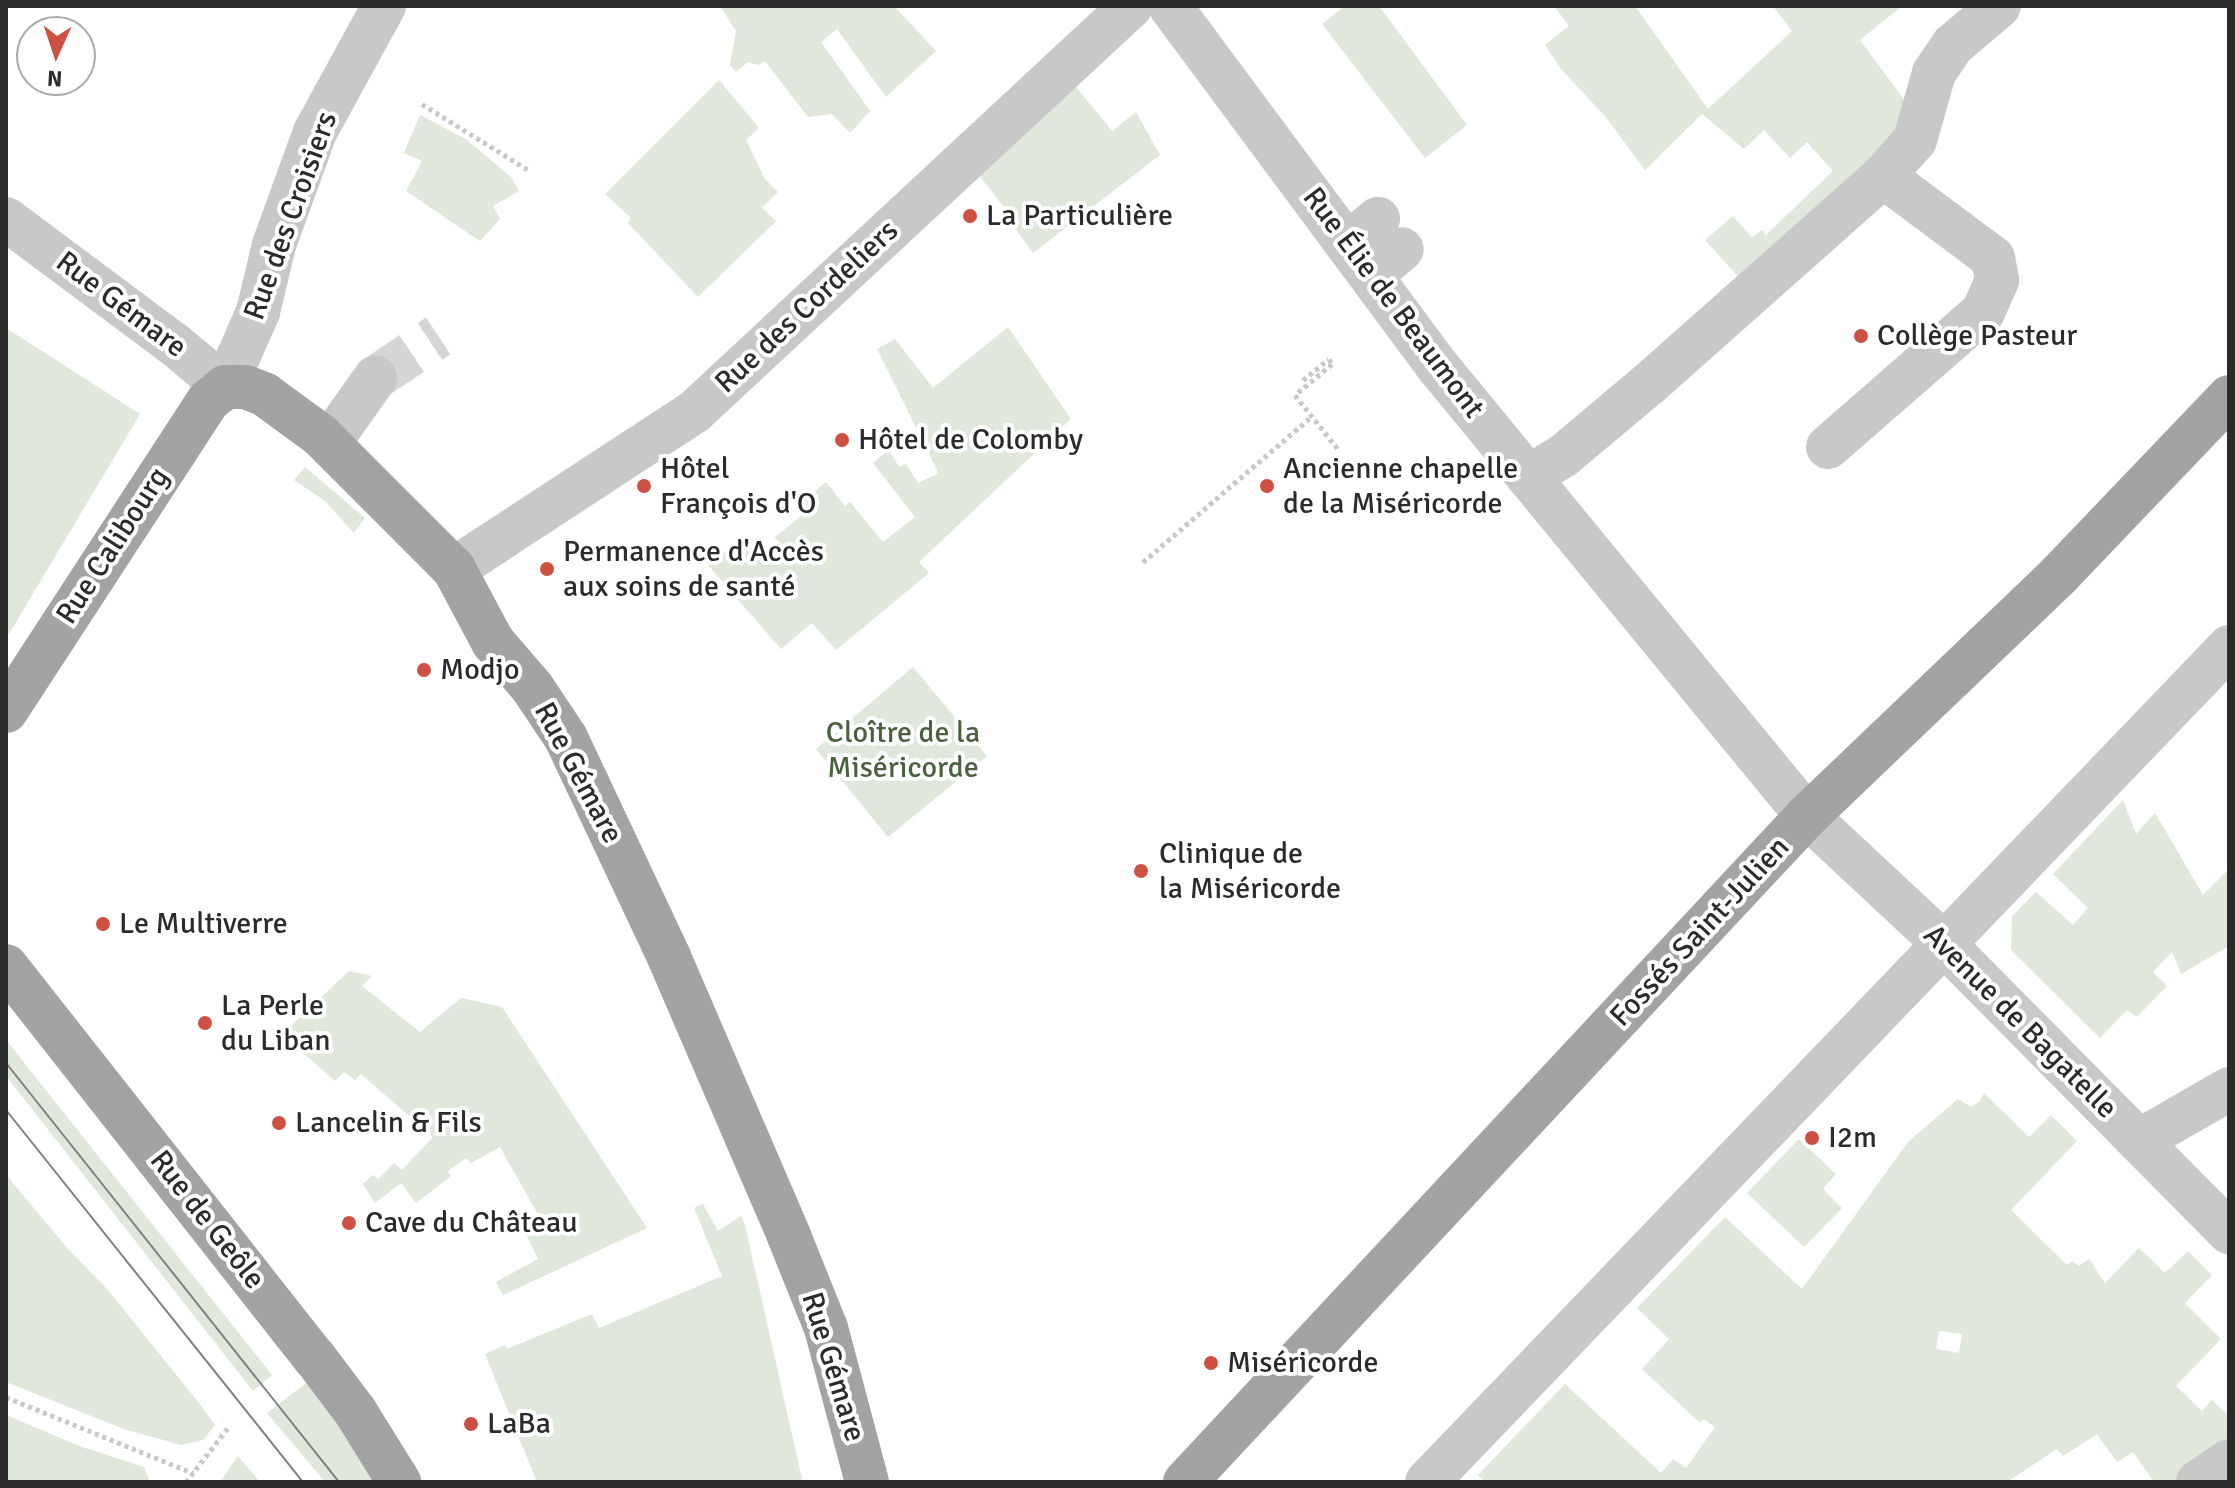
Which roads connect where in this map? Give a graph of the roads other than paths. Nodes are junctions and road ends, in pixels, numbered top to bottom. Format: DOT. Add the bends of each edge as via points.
graph roads {
  1 [pos="384,6"];
  2 [pos="1131,6"];
  3 [pos="1170,6"];
  4 [pos="1999,6"];
  5 [pos="1883,176"];
  6 [pos="6,219"];
  7 [pos="375,378"];
  8 [pos="225,387"];
  9 [pos="2229,397"];
  10 [pos="1558,422"];
  11 [pos="329,443"];
  12 [pos="1828,447"];
  13 [pos="1521,469"];
  14 [pos="454,569"];
  15 [pos="2229,647"];
  16 [pos="6,711"];
  17 [pos="1807,816"];
  18 [pos="1943,943"];
  19 [pos="6,966"];
  20 [pos="2229,1089"];
  21 [pos="2139,1141"];
  22 [pos="2229,1232"];
  23 [pos="2229,1461"];
  24 [pos="399,1482"];
  25 [pos="867,1482"];
  26 [pos="1185,1482"];
  27 [pos="1427,1482"];
  28 [pos="2198,1482"];
  1 -- 8 [label="street, Rue des Croisiers" via="315,132 274,245 258,312"];
  2 -- 14 [label="street, Rue des Cordeliers" via="737,382"];
  3 -- 13 [label="street, Rue Élie de Beaumont" via="1234,60 1375,247 1439,368"];
  4 -- 5 [label="street" via="1953,45 1934,73 1915,140"];
  5 -- 12 [label="street" via="1993,258 1997,280 1983,312"];
  5 -- 13 [label="street" via="1563,456"];
  6 -- 8 [label="street, Rue Gémare"];
  7 -- 11 [label="street"];
  8 -- 11 [label="main road, Rue Gémare" via="264,394"];
  8 -- 16 [label="main road, Rue Calibourg" via="190,426"];
  9 -- 17 [label="main road, Fossés Saint-Julien" via="2060,574"];
  10 -- 13 [label="street"];
  11 -- 14 [label="main road, Rue Gémare"];
  13 -- 17 [label="street, Rue Élie de Beaumont"];
  14 -- 25 [label="main road, Rue Gémare" via="493,642 566,738 669,957 826,1328"];
  15 -- 18 [label="street"];
  17 -- 18 [label="street, Avenue de Bagatelle"];
  17 -- 26 [label="main road, Fossés Saint-Julien"];
  18 -- 21 [label="street, Avenue de Bagatelle"];
  18 -- 27 [label="street"];
  19 -- 24 [label="main road, Rue de Geôle" via="315,1358"];
  20 -- 21 [label="street"];
  21 -- 22 [label="street, Avenue de Bagatelle"];
  23 -- 28 [label="street"];
}
